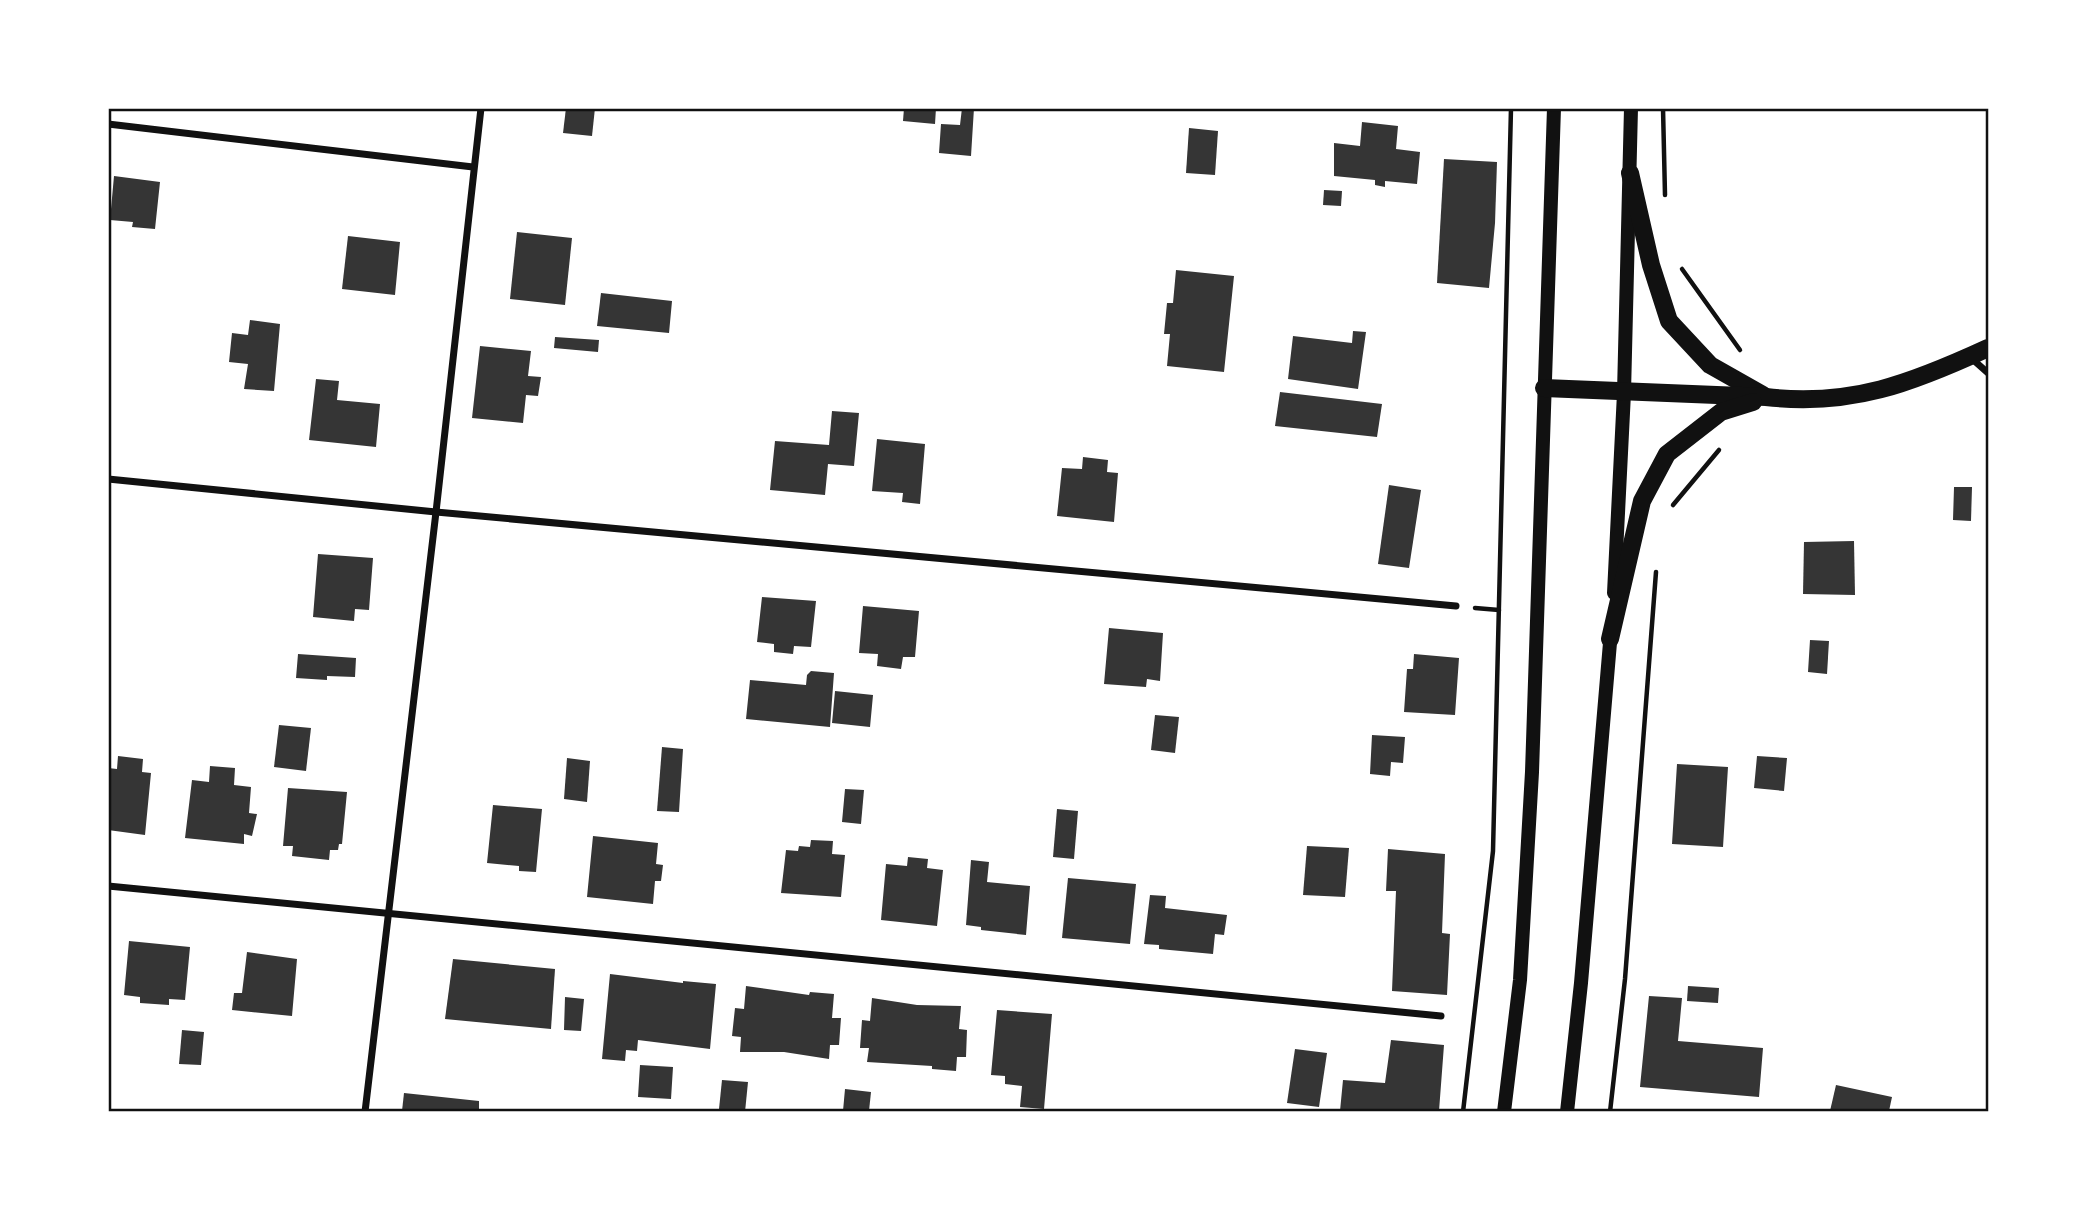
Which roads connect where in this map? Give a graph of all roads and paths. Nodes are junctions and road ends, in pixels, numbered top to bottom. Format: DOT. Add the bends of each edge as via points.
graph roads {
  1 [pos="481,108"];
  2 [pos="1511,108"];
  3 [pos="1554,108"];
  4 [pos="1631,108"];
  5 [pos="1663,108"];
  6 [pos="108,124"];
  7 [pos="473,167"];
  8 [pos="1630,173"];
  9 [pos="1665,205"];
  10 [pos="1681,267"];
  11 [pos="1989,348"];
  12 [pos="1969,357"];
  13 [pos="1989,373"];
  14 [pos="1544,388"];
  15 [pos="1624,393"];
  16 [pos="1766,397"];
  17 [pos="1723,447"];
  18 [pos="108,479"];
  19 [pos="1669,509"];
  20 [pos="436,512"];
  21 [pos="1657,561"];
  22 [pos="1456,606"];
  23 [pos="1610,639"];
  24 [pos="108,886"];
  25 [pos="388,912"];
  26 [pos="1441,1016"];
  27 [pos="365,1111"];
  28 [pos="1463,1111"];
  29 [pos="1504,1111"];
  30 [pos="1567,1111"];
  31 [pos="1610,1111"];
  1 -- 7 [label="street"];
  2 -- 28 [label="path" via="1493,850"];
  3 -- 14 [label="main road"];
  4 -- 8 [label="main road"];
  5 -- 9 [label="path"];
  6 -- 7 [label="street"];
  7 -- 20 [label="street"];
  8 -- 15 [label="main road"];
  8 -- 16 [label="main road" via="1669,321 1710,365"];
  10 -- 16 [label="path" via="1747,361"];
  11 -- 12 [label="main road"];
  12 -- 13 [label="street"];
  12 -- 16 [label="main road" via="1860,395 1799,401"];
  14 -- 15 [label="main road"];
  14 -- 29 [label="main road" via="1532,772 1520,980"];
  15 -- 16 [label="main road"];
  15 -- 23 [label="main road"];
  16 -- 23 [label="main road" via="1721,412 1667,454 1643,501"];
  17 -- 19 [label="path"];
  18 -- 20 [label="street"];
  20 -- 22 [label="street"];
  20 -- 25 [label="street"];
  21 -- 31 [label="path" via="1625,979"];
  23 -- 30 [label="main road"];
  24 -- 25 [label="street"];
  25 -- 26 [label="street"];
  25 -- 27 [label="street"];
}
